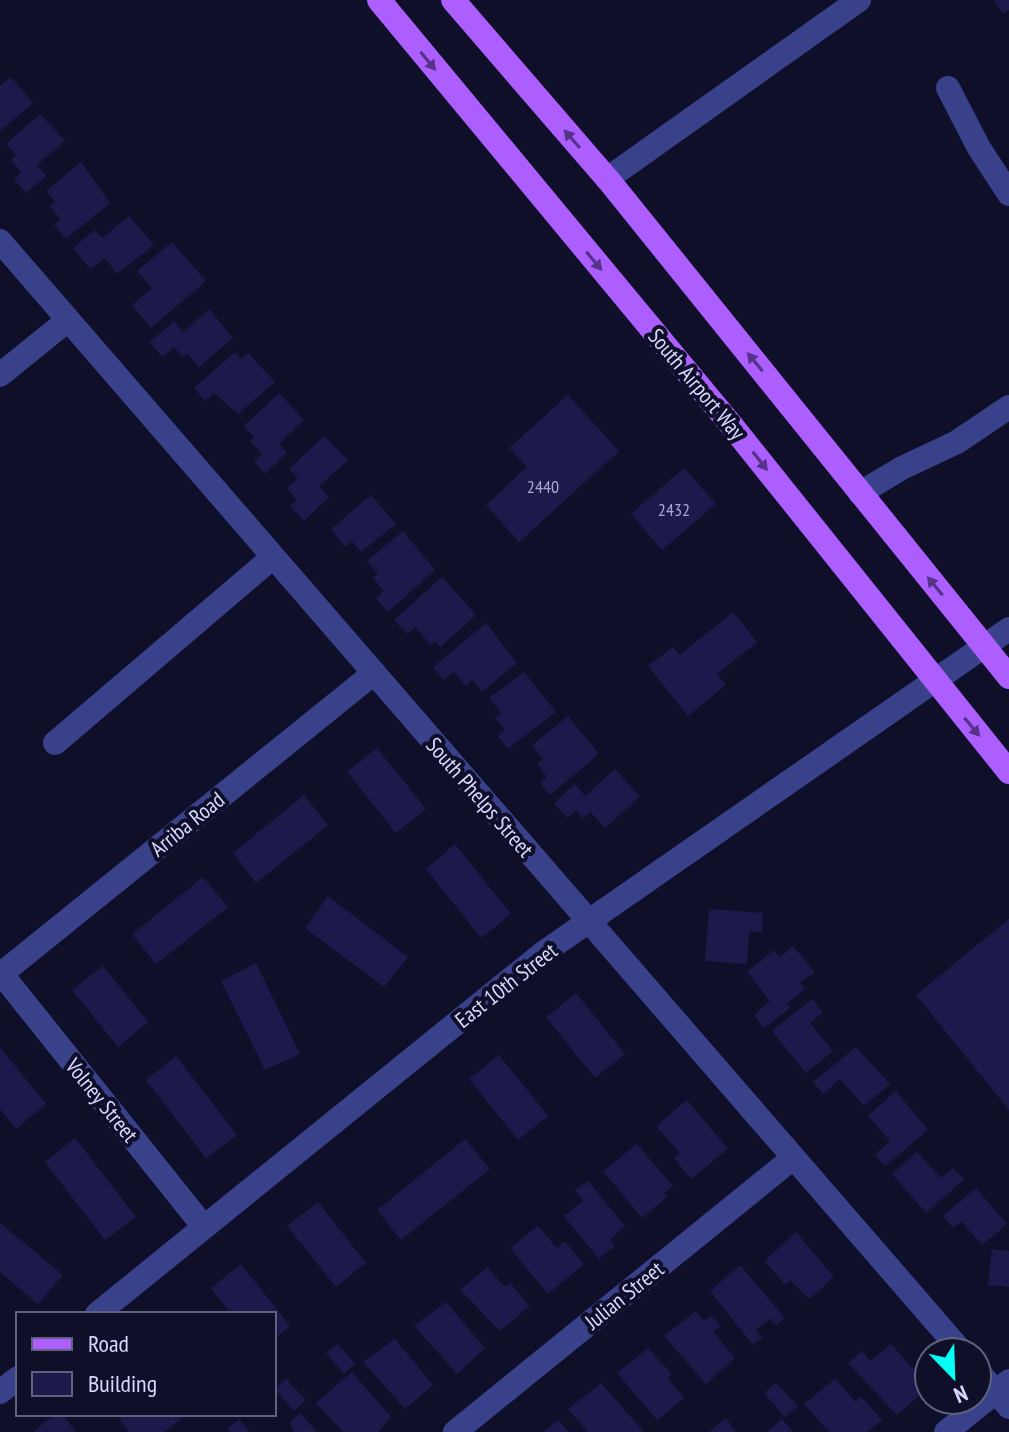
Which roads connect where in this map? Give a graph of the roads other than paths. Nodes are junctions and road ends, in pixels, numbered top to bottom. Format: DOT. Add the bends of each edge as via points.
graph roads {
  1 [pos="379,0"];
  2 [pos="453,0"];
  3 [pos="859,0"];
  4 [pos="948,88"];
  5 [pos="607,179"];
  6 [pos="1009,194"];
  7 [pos="0,241"];
  8 [pos="68,320"];
  9 [pos="0,375"];
  10 [pos="1009,407"];
  11 [pos="860,493"];
  12 [pos="273,557"];
  13 [pos="1009,629"];
  14 [pos="984,647"];
  15 [pos="374,673"];
  16 [pos="1009,677"];
  17 [pos="934,682"];
  18 [pos="55,743"];
  19 [pos="1009,772"];
  20 [pos="591,921"];
  21 [pos="0,973"];
  22 [pos="793,1158"];
  23 [pos="204,1227"];
  24 [pos="99,1312"];
  25 [pos="948,1336"];
  26 [pos="16,1380"];
  27 [pos="0,1392"];
  28 [pos="1005,1393"];
  29 [pos="455,1432"];
  30 [pos="946,1432"];
  1 -- 17 [label="main road, South Airport Way, one-way" via="732,426"];
  5 -- 2 [label="main road, one-way"];
  3 -- 5 [label="street"];
  4 -- 6 [label="street"];
  11 -- 5 [label="main road, one-way"];
  7 -- 8 [label="street, South Phelps Street"];
  8 -- 9 [label="street"];
  8 -- 12 [label="street, South Phelps Street"];
  10 -- 11 [label="street" via="957,442"];
  14 -- 11 [label="main road, one-way"];
  12 -- 15 [label="street, South Phelps Street"];
  12 -- 18 [label="street"];
  13 -- 14 [label="street, East 10th Street"];
  14 -- 16 [label="main road"];
  14 -- 17 [label="street, East 10th Street"];
  15 -- 20 [label="street, South Phelps Street"];
  15 -- 21 [label="street, Arriba Road"];
  17 -- 19 [label="main road, South Airport Way, one-way"];
  17 -- 20 [label="street, East 10th Street"];
  20 -- 22 [label="street, South Phelps Street"];
  20 -- 23 [label="street, East 10th Street" via="543,953"];
  21 -- 23 [label="street, Volney Street"];
  22 -- 25 [label="street, South Phelps Street"];
  22 -- 29 [label="street, Julian Street"];
  23 -- 24 [label="street, East 10th Street"];
  26 -- 27 [label="street"];
  28 -- 30 [label="street"];
}
